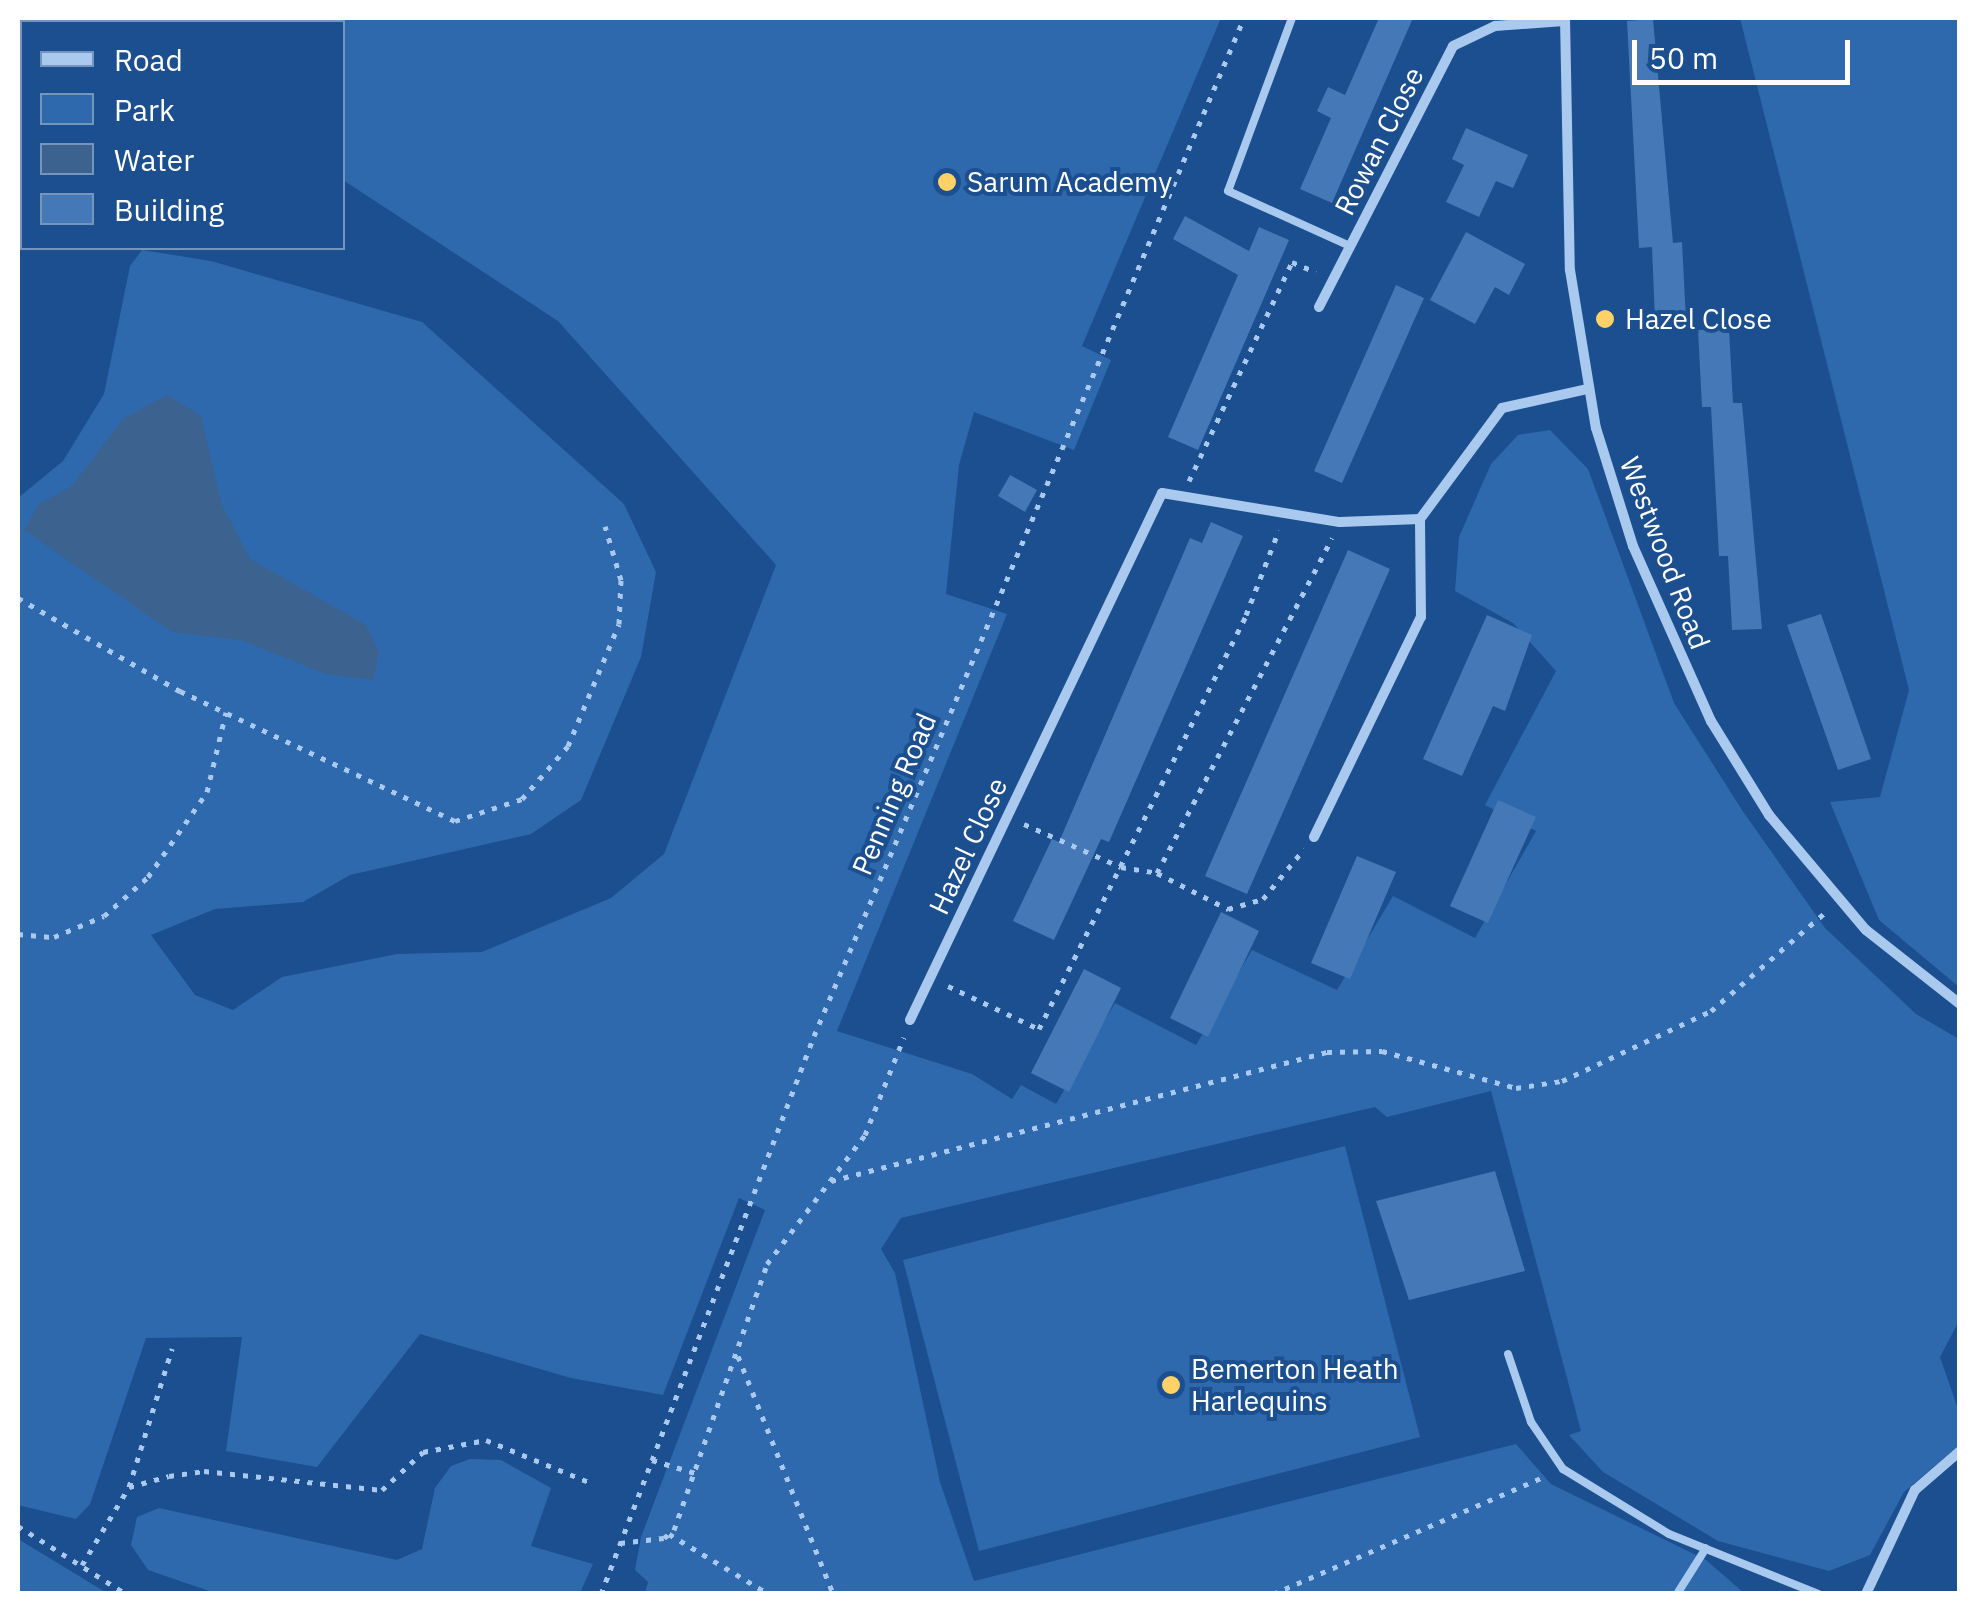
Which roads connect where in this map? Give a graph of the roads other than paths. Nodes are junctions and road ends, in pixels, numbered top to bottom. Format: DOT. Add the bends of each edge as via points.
graph roads {
  1 [pos="1292,18"];
  2 [pos="1564,19"];
  3 [pos="1350,246"];
  4 [pos="1319,307"];
  5 [pos="1588,390"];
  6 [pos="1420,519"];
  7 [pos="1314,837"];
  8 [pos="1960,1004"];
  9 [pos="910,1020"];
  10 [pos="1508,1354"];
  11 [pos="1960,1451"];
  12 [pos="1706,1548"];
  13 [pos="1677,1594"];
  14 [pos="1818,1594"];
  15 [pos="1866,1594"];
  1 -- 3 [label="lane" via="1228,191"];
  2 -- 3 [label="street, Rowan Close" via="1495,26 1453,46"];
  2 -- 5 [label="street, Westwood Road" via="1562,181"];
  3 -- 4 [label="street, Rowan Close"];
  5 -- 6 [label="street" via="1502,408"];
  5 -- 8 [label="street, Westwood Road" via="1628,532 1740,774 1838,901"];
  6 -- 7 [label="street" via="1421,617"];
  6 -- 9 [label="street, Hazel Close" via="1340,522 1162,493"];
  10 -- 12 [label="lane" via="1531,1422 1564,1469 1636,1517"];
  11 -- 15 [label="street" via="1915,1490"];
  12 -- 13 [label="lane"];
  12 -- 14 [label="lane"];
}
